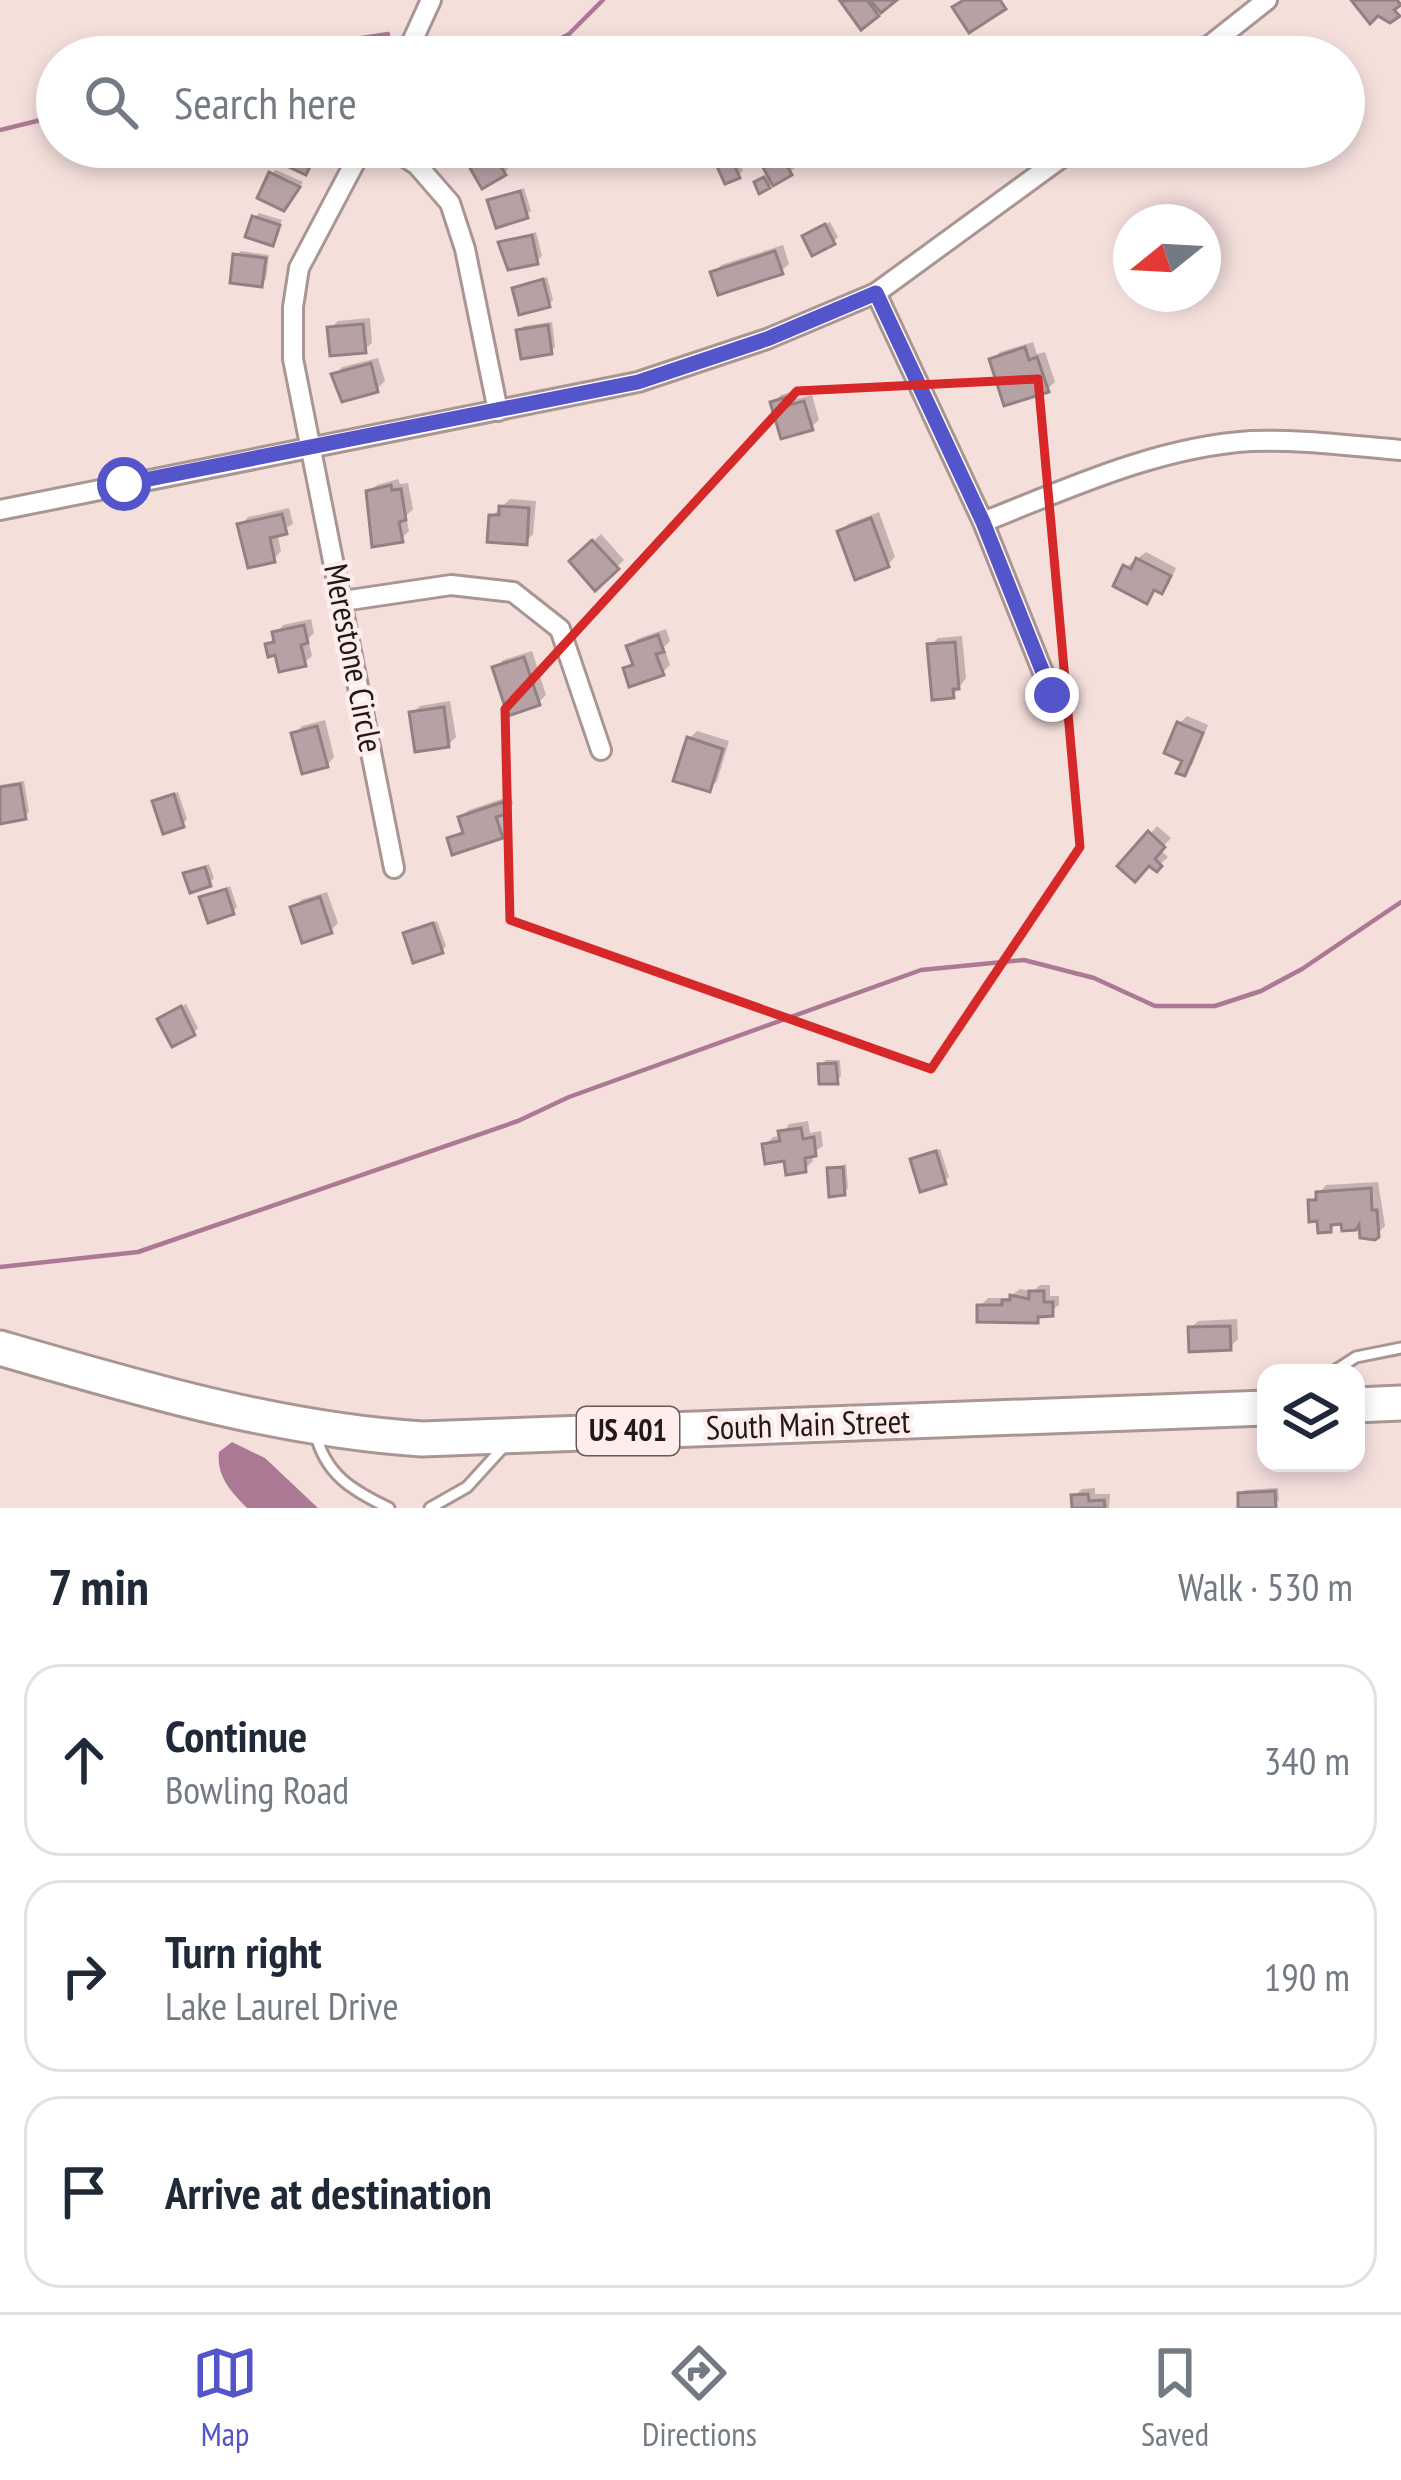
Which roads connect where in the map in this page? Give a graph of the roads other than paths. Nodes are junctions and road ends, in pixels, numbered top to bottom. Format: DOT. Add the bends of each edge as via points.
graph roads {
  1 [pos="431,0"];
  2 [pos="1267,0"];
  3 [pos="415,36"];
  4 [pos="1222,36"];
  5 [pos="352,168"];
  6 [pos="421,168"];
  7 [pos="1047,168"];
  8 [pos="876,293"];
  9 [pos="498,411"];
  10 [pos="312,447"];
  11 [pos="1401,450"];
  12 [pos="0,510"];
  13 [pos="983,522"];
  14 [pos="343,601"];
  15 [pos="1052,695"];
  16 [pos="601,749"];
  17 [pos="394,868"];
  18 [pos="1401,1336"];
  19 [pos="0,1348"];
  20 [pos="1398,1348"];
  21 [pos="1346,1364"];
  22 [pos="1401,1403"];
  23 [pos="1365,1405"];
  24 [pos="1257,1408"];
  25 [pos="314,1427"];
  26 [pos="512,1435"];
  27 [pos="389,1508"];
  28 [pos="430,1508"];
  1 -- 3 [label="street"];
  2 -- 4 [label="street"];
  5 -- 10 [label="street, Merestone Circle" via="299,268 292,307 293,359"];
  6 -- 9 [label="street" via="450,203 465,249"];
  7 -- 8 [label="street"];
  8 -- 9 [label="street" via="638,382"];
  8 -- 13 [label="street"];
  9 -- 10 [label="street"];
  10 -- 12 [label="street"];
  10 -- 14 [label="street, Merestone Circle"];
  11 -- 13 [label="street" via="1251,441 1120,468"];
  13 -- 15 [label="street"];
  14 -- 16 [label="street" via="451,585 513,592 560,629"];
  14 -- 17 [label="street, Merestone Circle"];
  18 -- 20 [label="lane"];
  19 -- 25 [label="highway, South Main Street / US 401"];
  20 -- 21 [label="lane"];
  22 -- 23 [label="highway"];
  24 -- 26 [label="highway, South Main Street / US 401"];
  25 -- 26 [label="highway, South Main Street / US 401" via="422,1439"];
  25 -- 27 [label="lane" via="332,1474"];
  26 -- 28 [label="lane" via="467,1486"];
}
